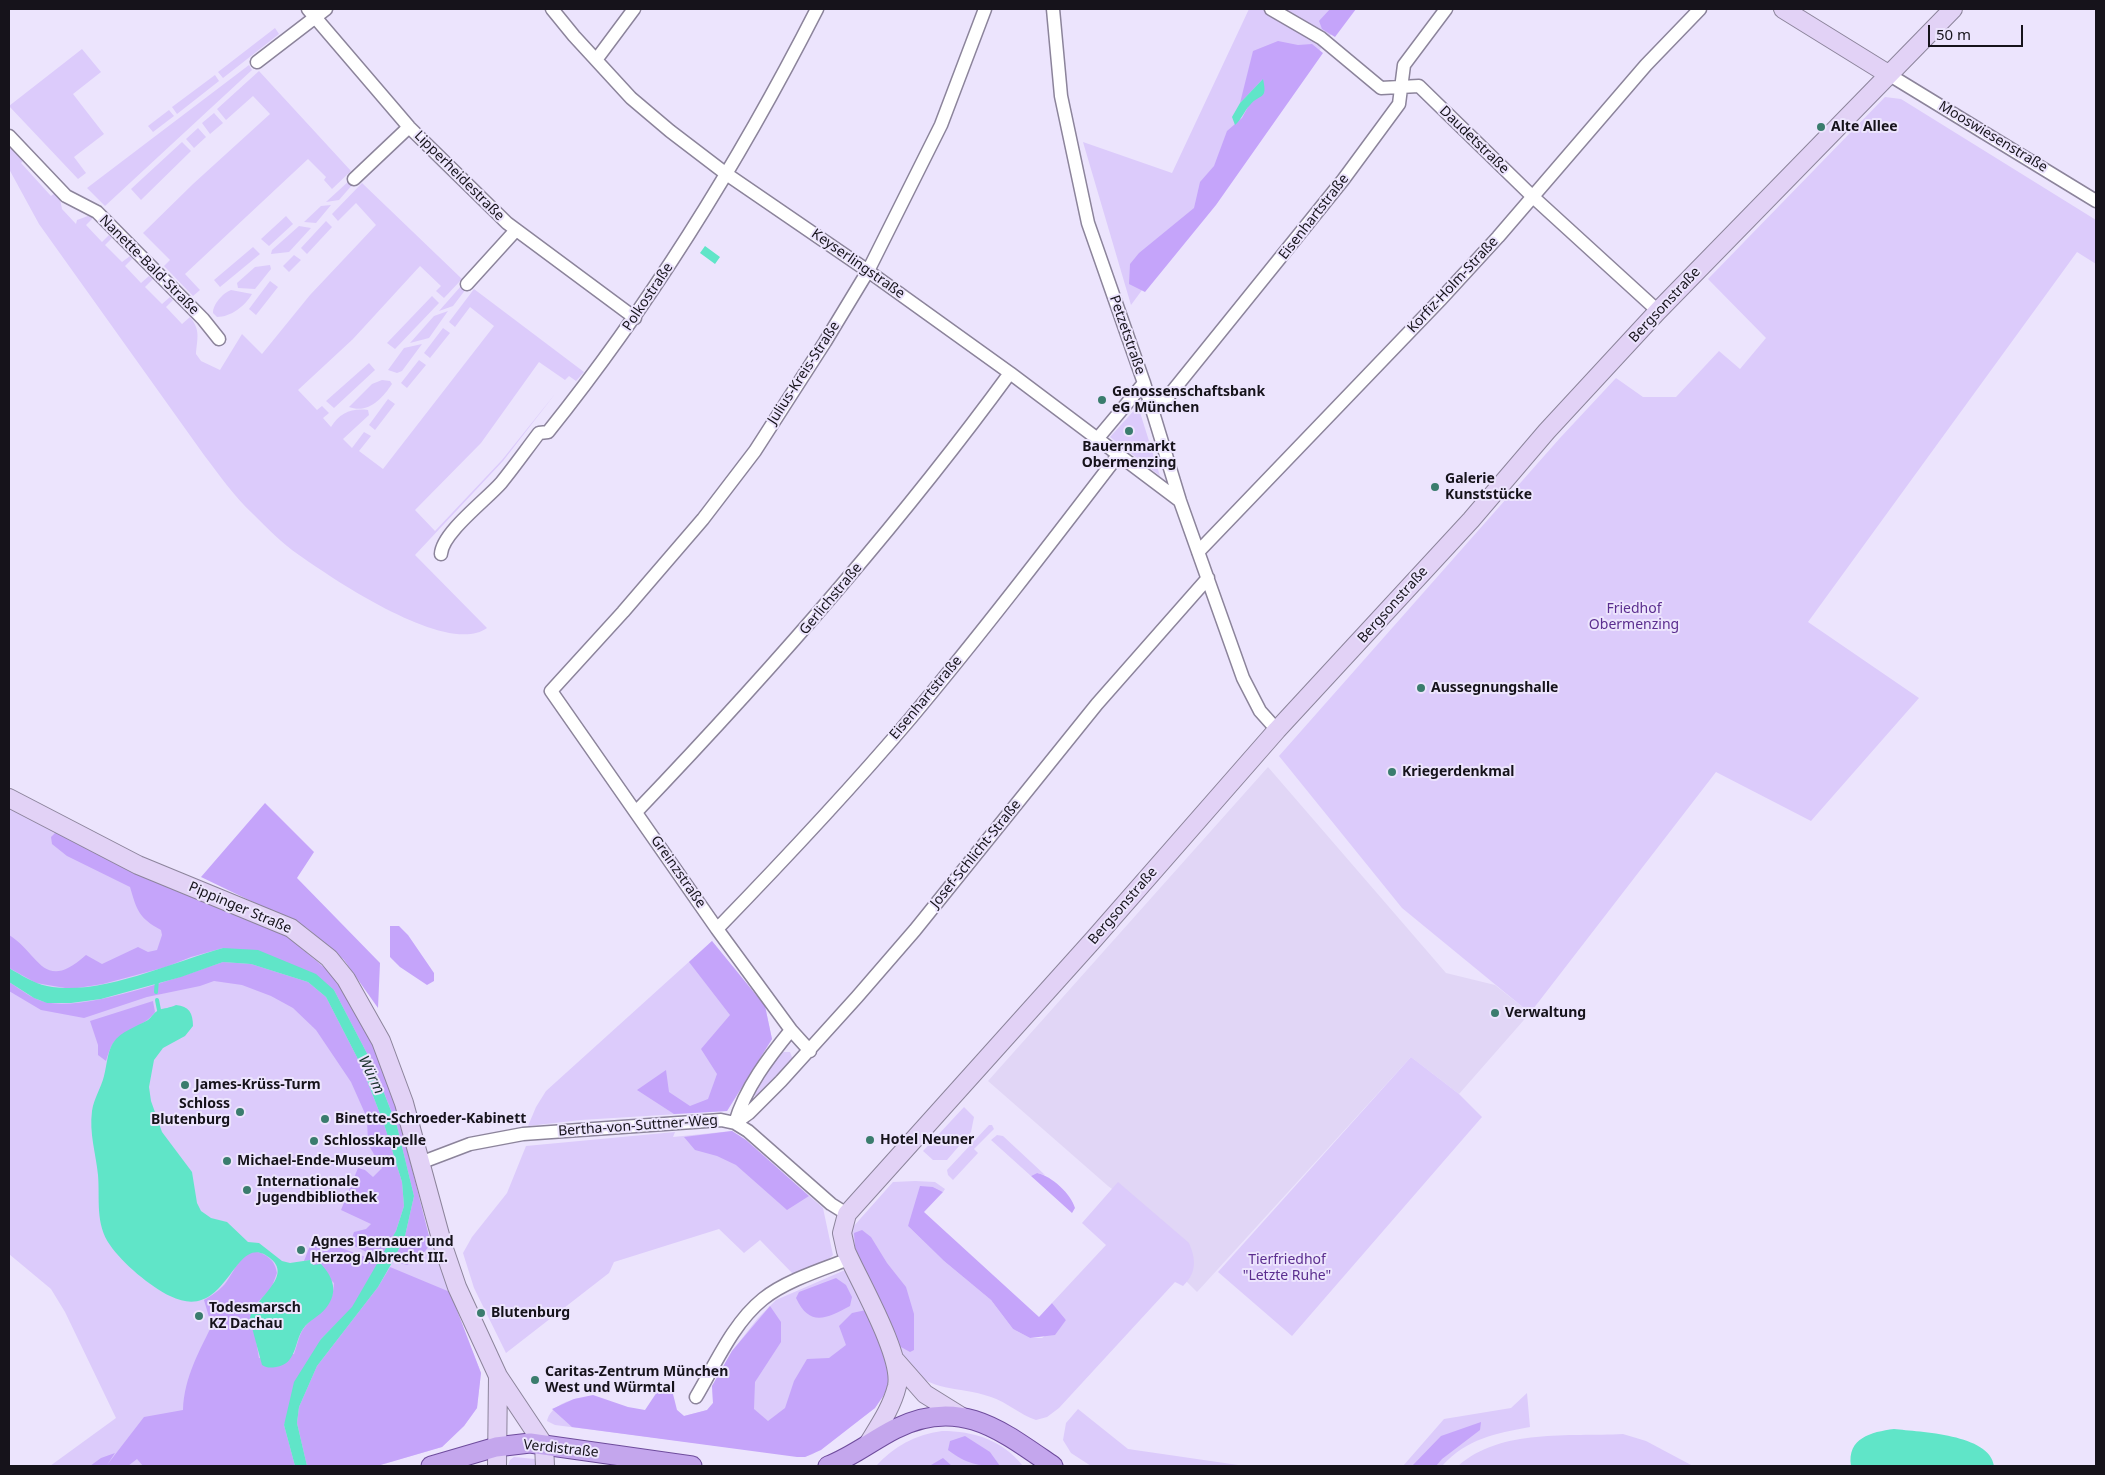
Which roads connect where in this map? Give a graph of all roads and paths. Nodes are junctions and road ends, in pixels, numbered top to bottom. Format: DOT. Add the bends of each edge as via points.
graph roads {
  1 [pos="326,9"];
  2 [pos="552,9"];
  3 [pos="634,9"];
  4 [pos="817,9"];
  5 [pos="985,9"];
  6 [pos="1053,9"];
  7 [pos="1272,9"];
  8 [pos="1446,9"];
  9 [pos="1700,9"];
  10 [pos="1783,9"];
  11 [pos="1954,9"];
  12 [pos="311,13"];
  13 [pos="596,60"];
  14 [pos="257,62"];
  15 [pos="1888,74"];
  16 [pos="1401,86"];
  17 [pos="409,127"];
  18 [pos="9,136"];
  19 [pos="725,173"];
  20 [pos="354,179"];
  21 [pos="1532,196"];
  22 [pos="2096,201"];
  23 [pos="516,230"];
  24 [pos="868,271"];
  25 [pos="467,284"];
  26 [pos="1658,311"];
  27 [pos="635,318"];
  28 [pos="219,340"];
  29 [pos="1010,373"];
  30 [pos="1144,383"];
  31 [pos="1151,407"];
  32 [pos="1098,438"];
  33 [pos="1119,454"];
  34 [pos="1180,501"];
  35 [pos="1198,552"];
  36 [pos="441,554"];
  37 [pos="1208,578"];
  38 [pos="550,691"];
  39 [pos="1277,730"];
  40 [pos="9,798"];
  41 [pos="636,812"];
  42 [pos="717,929"];
  43 [pos="791,1030"];
  44 [pos="810,1050"];
  45 [pos="735,1123"];
  46 [pos="420,1163"];
  47 [pos="847,1214"];
  48 [pos="849,1259"];
  49 [pos="896,1362"];
  50 [pos="498,1376"];
  51 [pos="696,1397"];
  52 [pos="962,1417"];
  53 [pos="868,1444"];
  54 [pos="544,1445"];
  55 [pos="496,1447"];
  56 [pos="1034,1458"];
  57 [pos="431,1466"];
  58 [pos="497,1466"];
  59 [pos="545,1466"];
  60 [pos="692,1466"];
  61 [pos="828,1466"];
  62 [pos="855,1466"];
  63 [pos="1053,1466"];
  1 -- 12 [label="street"];
  2 -- 13 [label="street, Keyserlingstraße"];
  3 -- 13 [label="street"];
  4 -- 19 [label="street, Polkostraße" via="798,48"];
  5 -- 24 [label="street, Julius-Kreis-Straße" via="942,125"];
  6 -- 30 [label="street, Petzetstraße" via="1061,96 1088,223"];
  7 -- 16 [label="street, Daudetstraße" via="1321,38 1381,88"];
  8 -- 16 [label="street, Eisenhartstraße" via="1404,65"];
  9 -- 21 [label="street, Korfiz-Holm-Straße" via="1646,65"];
  10 -- 15 [label="street"];
  11 -- 15 [label="street, Bergsonstraße"];
  12 -- 14 [label="street"];
  12 -- 17 [label="street, Lipperheidestraße"];
  13 -- 19 [label="street, Keyserlingstraße" via="631,98"];
  15 -- 22 [label="street, Mooswiesenstraße"];
  15 -- 26 [label="street, Bergsonstraße"];
  16 -- 21 [label="street, Daudetstraße" via="1419,86"];
  16 -- 31 [label="street, Eisenhartstraße" via="1399,104 1343,180 1166,398"];
  17 -- 20 [label="street"];
  17 -- 23 [label="street, Lipperheidestraße"];
  18 -- 28 [label="street, Nanette-Bald-Straße" via="66,196 97,212 203,319"];
  19 -- 24 [label="street, Keyserlingstraße"];
  19 -- 27 [label="street, Polkostraße" via="684,244"];
  21 -- 26 [label="street, Daudetstraße"];
  21 -- 35 [label="street, Korfiz-Holm-Straße" via="1440,299"];
  23 -- 25 [label="street"];
  23 -- 27 [label="street, Lipperheidestraße"];
  24 -- 29 [label="street, Keyserlingstraße"];
  24 -- 38 [label="street, Julius-Kreis-Straße" via="755,451 703,519"];
  26 -- 39 [label="street, Bergsonstraße"];
  27 -- 36 [label="street, Polkostraße" via="548,432 539,433 500,484 449,537 441,548"];
  29 -- 32 [label="street, Keyserlingstraße"];
  29 -- 41 [label="street, Gerlichstraße" via="810,625"];
  30 -- 31 [label="street, Petzetstraße"];
  30 -- 32 [label="street"];
  31 -- 34 [label="street, Petzetstraße"];
  32 -- 33 [label="street, Keyserlingstraße"];
  33 -- 34 [label="street, Keyserlingstraße"];
  33 -- 42 [label="street, Eisenhartstraße" via="1017,588 910,720"];
  34 -- 35 [label="street, Petzetstraße"];
  35 -- 37 [label="street, Petzetstraße"];
  37 -- 39 [label="street, Petzetstraße" via="1251,698"];
  37 -- 44 [label="street, Josef-Schlicht-Straße" via="1097,704 915,930"];
  38 -- 41 [label="street, Greinzstraße"];
  39 -- 47 [label="street, Bergsonstraße"];
  40 -- 46 [label="street, Pippinger Straße" via="138,865 290,928 329,958 359,999 381,1041 404,1103"];
  41 -- 42 [label="street, Greinzstraße"];
  42 -- 43 [label="street, Greinzstraße"];
  43 -- 44 [label="street, Greinzstraße"];
  43 -- 45 [label="street" via="744,1099"];
  44 -- 45 [label="street, Josef-Schlicht-Straße" via="749,1113"];
  45 -- 46 [label="street, Bertha-von-Suttner-Weg" via="704,1121 523,1134 470,1144"];
  45 -- 47 [label="street, Bertha-von-Suttner-Weg"];
  46 -- 50 [label="street, Pippinger Straße" via="457,1287"];
  47 -- 48 [label="street" via="842,1233"];
  48 -- 49 [label="street"];
  48 -- 51 [label="street" via="762,1299 743,1320"];
  49 -- 52 [label="street" via="925,1394"];
  49 -- 53 [label="street" via="897,1384 893,1399"];
  50 -- 54 [label="street, Pippinger Straße"];
  50 -- 55 [label="street, Pippinger Straße"];
  52 -- 53 [label="main road" via="929,1417 897,1428"];
  52 -- 56 [label="main road" via="987,1423"];
  53 -- 61 [label="main road"];
  53 -- 62 [label="main road"];
  54 -- 55 [label="main road, Verdistraße"];
  54 -- 59 [label="street"];
  54 -- 60 [label="main road, Verdistraße"];
  55 -- 57 [label="main road, Verdistraße"];
  55 -- 58 [label="street, Pippinger Straße"];
  56 -- 63 [label="main road"];
}
